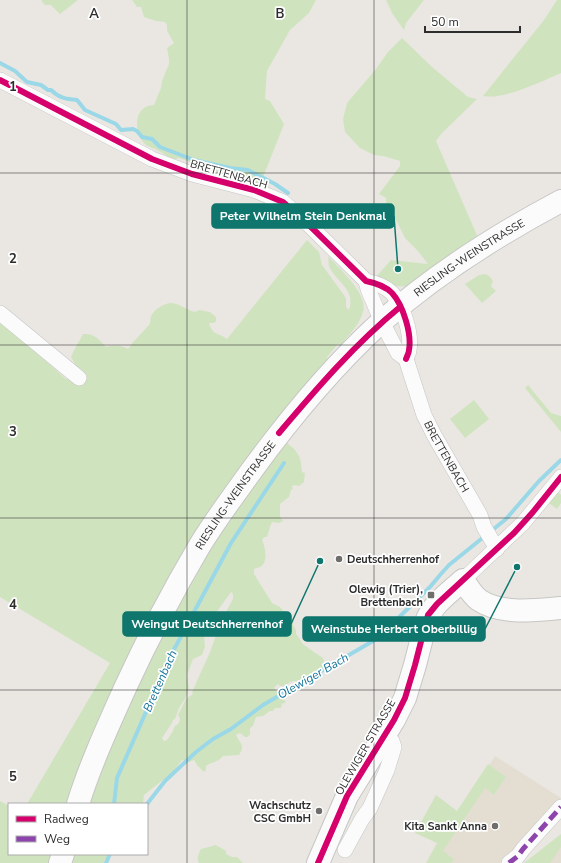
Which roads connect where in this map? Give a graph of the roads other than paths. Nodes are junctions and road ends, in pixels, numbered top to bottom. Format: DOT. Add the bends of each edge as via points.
graph roads {
  1 [pos="0,80"];
  2 [pos="561,201"];
  3 [pos="366,281"];
  4 [pos="400,306"];
  5 [pos="0,313"];
  6 [pos="382,322"];
  7 [pos="406,359"];
  8 [pos="79,378"];
  9 [pos="561,477"];
  10 [pos="491,538"];
  11 [pos="463,580"];
  12 [pos="561,608"];
  13 [pos="384,736"];
  14 [pos="78,803"];
  15 [pos="561,807"];
  16 [pos="345,850"];
  17 [pos="318,863"];
  18 [pos="508,863"];
  1 -- 3 [label="street, BRETTENBACH" via="152,159 192,174 254,190 283,202"];
  2 -- 4 [label="main road, RIESLING-WEINSTRASSE" via="480,248"];
  3 -- 4 [label="street, BRETTENBACH" via="379,284 388,290"];
  3 -- 6 [label="street, BRETTENBACH"];
  4 -- 6 [label="main road, RIESLING-WEINSTRASSE"];
  4 -- 7 [label="street, BRETTENBACH" via="407,324 410,349"];
  5 -- 8 [label="street"];
  6 -- 7 [label="street, BRETTENBACH" via="398,353"];
  6 -- 14 [label="main road, RIESLING-WEINSTRASSE" via="339,364 279,433 201,544 142,652 110,722"];
  7 -- 10 [label="street, BRETTENBACH" via="427,422"];
  9 -- 10 [label="street, OLEWIGER STRASSE" via="533,512"];
  10 -- 11 [label="street, OLEWIGER STRASSE"];
  11 -- 12 [label="main road" via="479,599 496,607 516,610"];
  11 -- 13 [label="main road, OLEWIGER STRASSE" via="437,604 427,618 407,692"];
  13 -- 16 [label="street, OLEWIGER STRASSE" via="392,741 394,747 387,770 370,808"];
  13 -- 17 [label="main road, OLEWIGER STRASSE" via="347,796"];
  15 -- 18 [label="street" via="518,856"];
}
